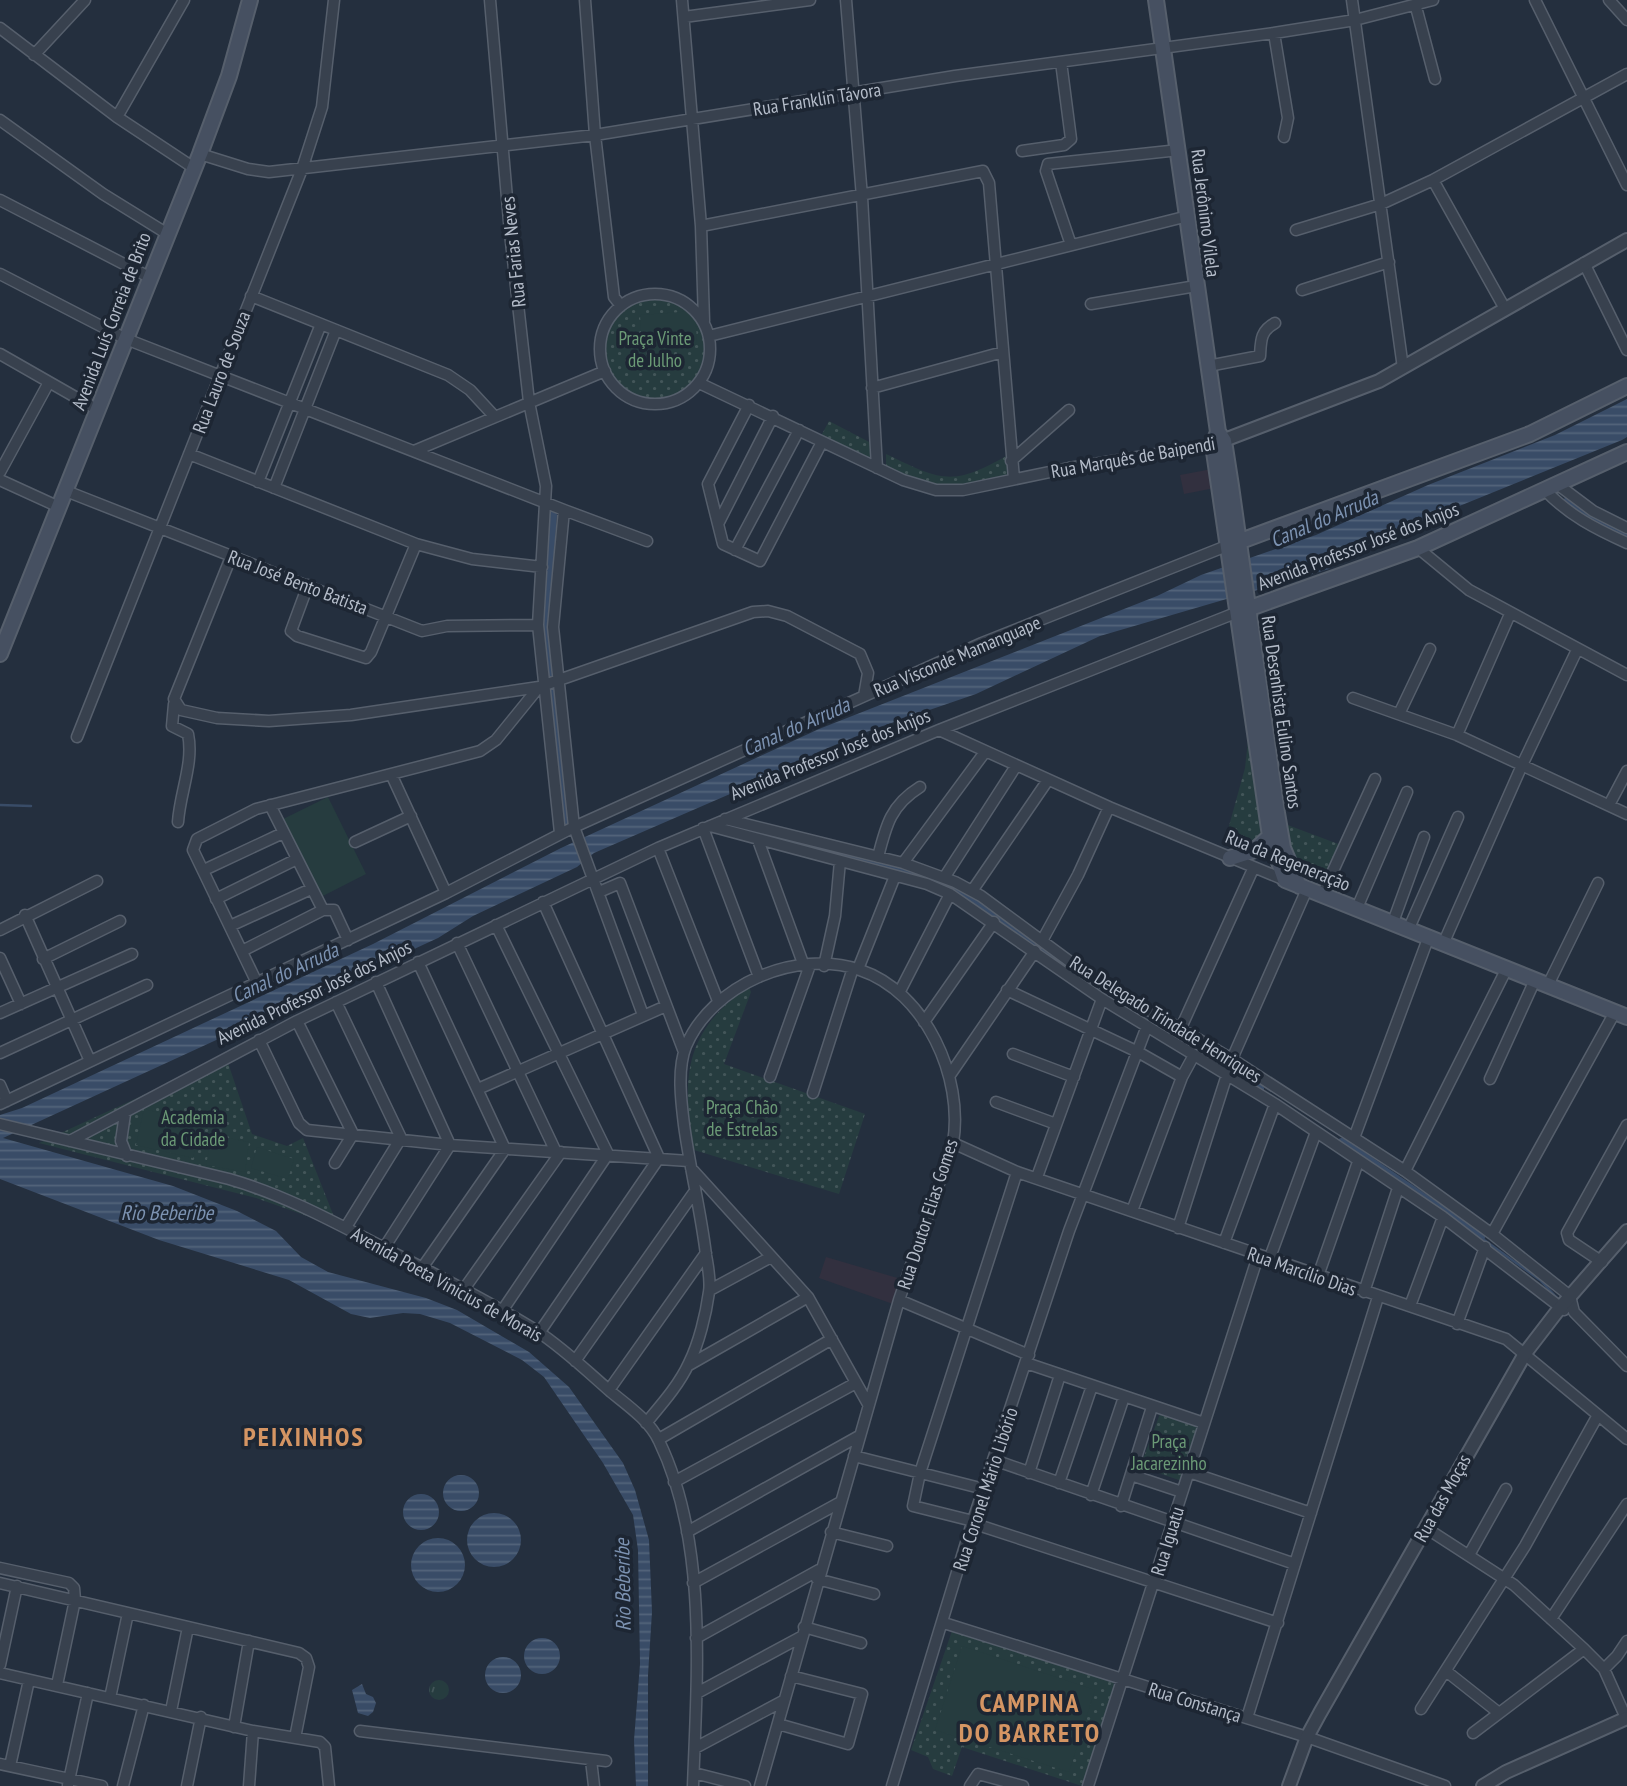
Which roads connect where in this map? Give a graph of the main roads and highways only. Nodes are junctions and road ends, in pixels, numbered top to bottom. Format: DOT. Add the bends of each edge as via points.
graph roads {
  1 [pos="250,0"];
  2 [pos="1156,0"];
  3 [pos="1627,386"];
  4 [pos="1627,453"];
  5 [pos="1234,550"];
  6 [pos="1242,607"];
  7 [pos="0,654"];
  8 [pos="1270,836"];
  9 [pos="1230,858"];
  10 [pos="1297,885"];
  11 [pos="1621,1014"];
  1 -- 7 [label="main road, Avenida Luís Correia de Brito" via="229,76 197,161"];
  2 -- 5 [label="main road, Rua Jerônimo Vilela"];
  3 -- 5 [label="main road" via="1530,433"];
  4 -- 6 [label="main road, Avenida Professor José dos Anjos" via="1418,548"];
  5 -- 6 [label="main road, Rua Desenhista Eulino Santos"];
  6 -- 8 [label="main road, Rua Desenhista Eulino Santos"];
  6 -- 10 [label="main road, Rua Desenhista Eulino Santos" via="1283,848"];
  8 -- 9 [label="main road" via="1255,850"];
  8 -- 10 [label="main road, Rua Desenhista Eulino Santos"];
  10 -- 11 [label="main road, Rua da Regeneração"];
}
